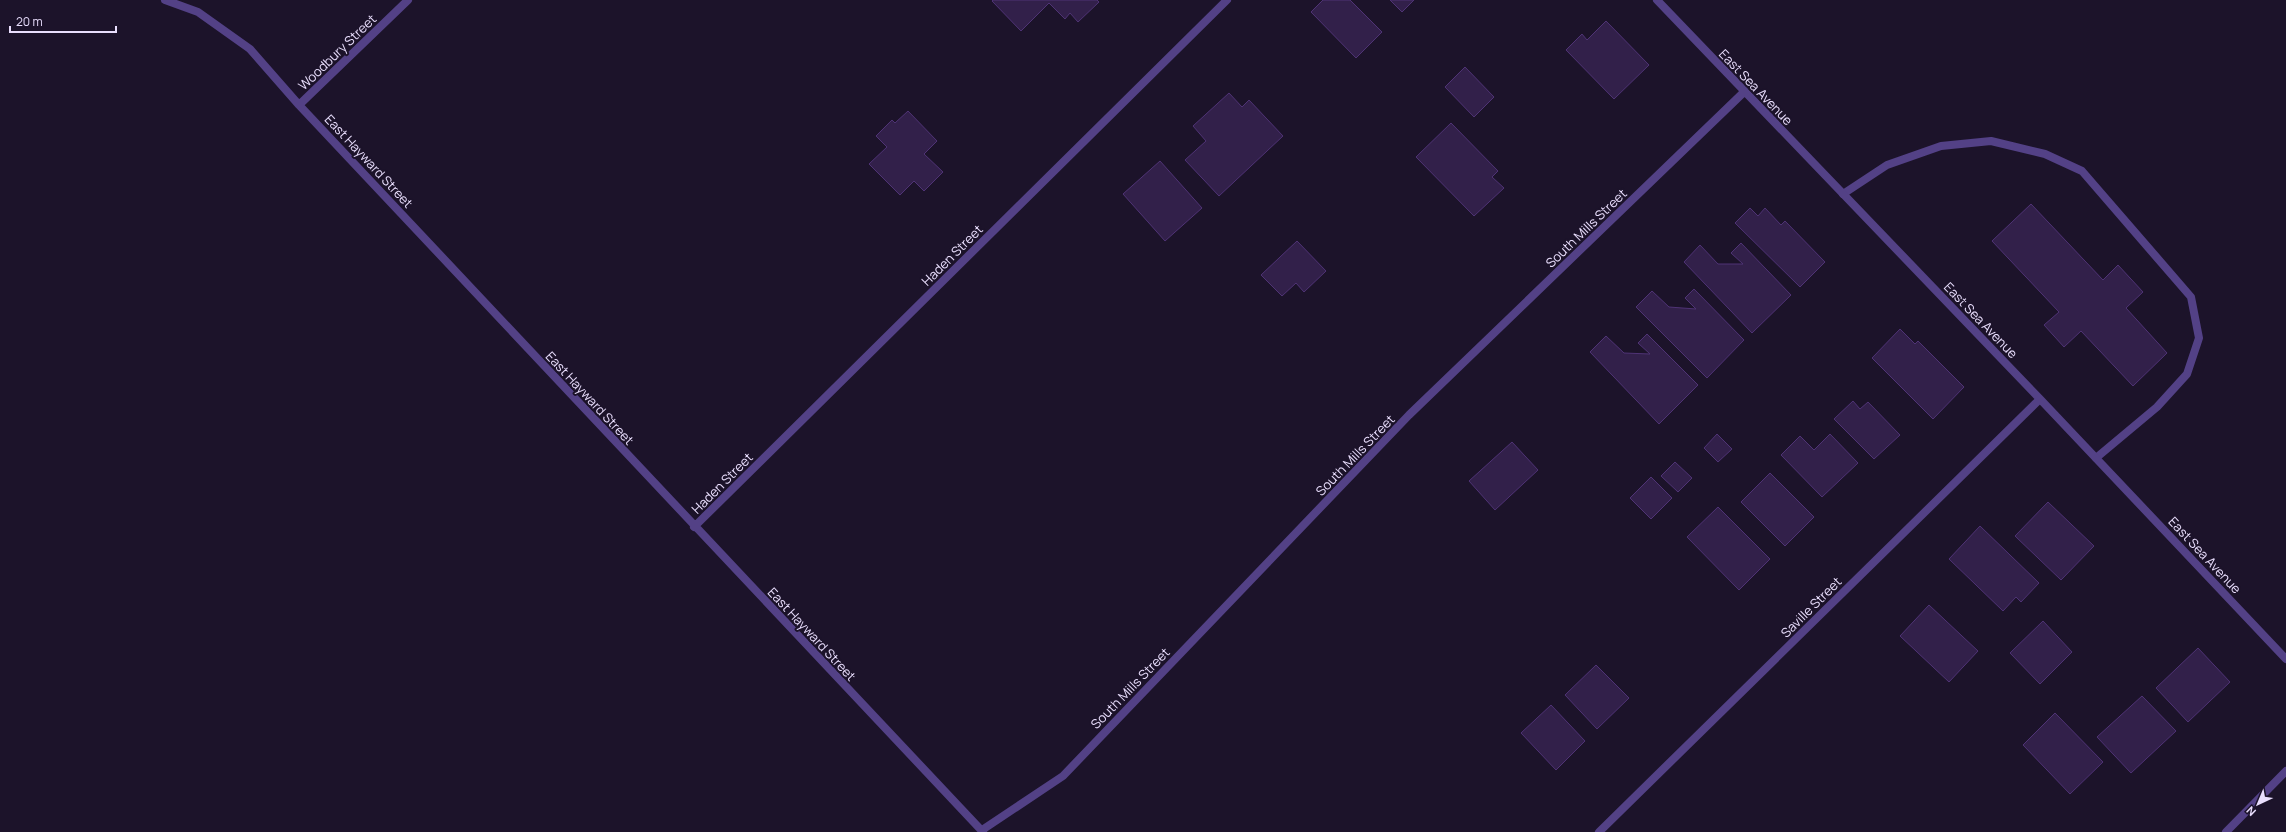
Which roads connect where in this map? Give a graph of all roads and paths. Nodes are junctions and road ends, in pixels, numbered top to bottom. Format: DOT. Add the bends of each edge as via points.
graph roads {
  1 [pos="165,0"];
  2 [pos="408,0"];
  3 [pos="1227,0"];
  4 [pos="1657,0"];
  5 [pos="1744,92"];
  6 [pos="300,105"];
  7 [pos="1843,194"];
  8 [pos="2040,399"];
  9 [pos="2096,458"];
  10 [pos="694,527"];
  11 [pos="2286,659"];
  12 [pos="2286,771"];
  13 [pos="982,831"];
  14 [pos="1599,832"];
  15 [pos="2226,832"];
  1 -- 6 [label="street, East Hayward Street" via="198,12 250,49"];
  2 -- 6 [label="street, Woodbury Street"];
  3 -- 10 [label="street, Haden Street"];
  4 -- 5 [label="street, East Sea Avenue"];
  5 -- 7 [label="street, East Sea Avenue"];
  5 -- 13 [label="street, South Mills Street" via="1409,415 1063,776"];
  6 -- 10 [label="street, East Hayward Street"];
  7 -- 8 [label="street, East Sea Avenue"];
  7 -- 9 [label="street" via="1887,165 1941,146 1991,141 2046,154 2082,171 2191,297 2199,338 2187,374 2156,407"];
  8 -- 9 [label="street, East Sea Avenue"];
  8 -- 14 [label="street, Saville Street"];
  9 -- 11 [label="street, East Sea Avenue"];
  10 -- 13 [label="street, East Hayward Street"];
  12 -- 15 [label="street"];
}
